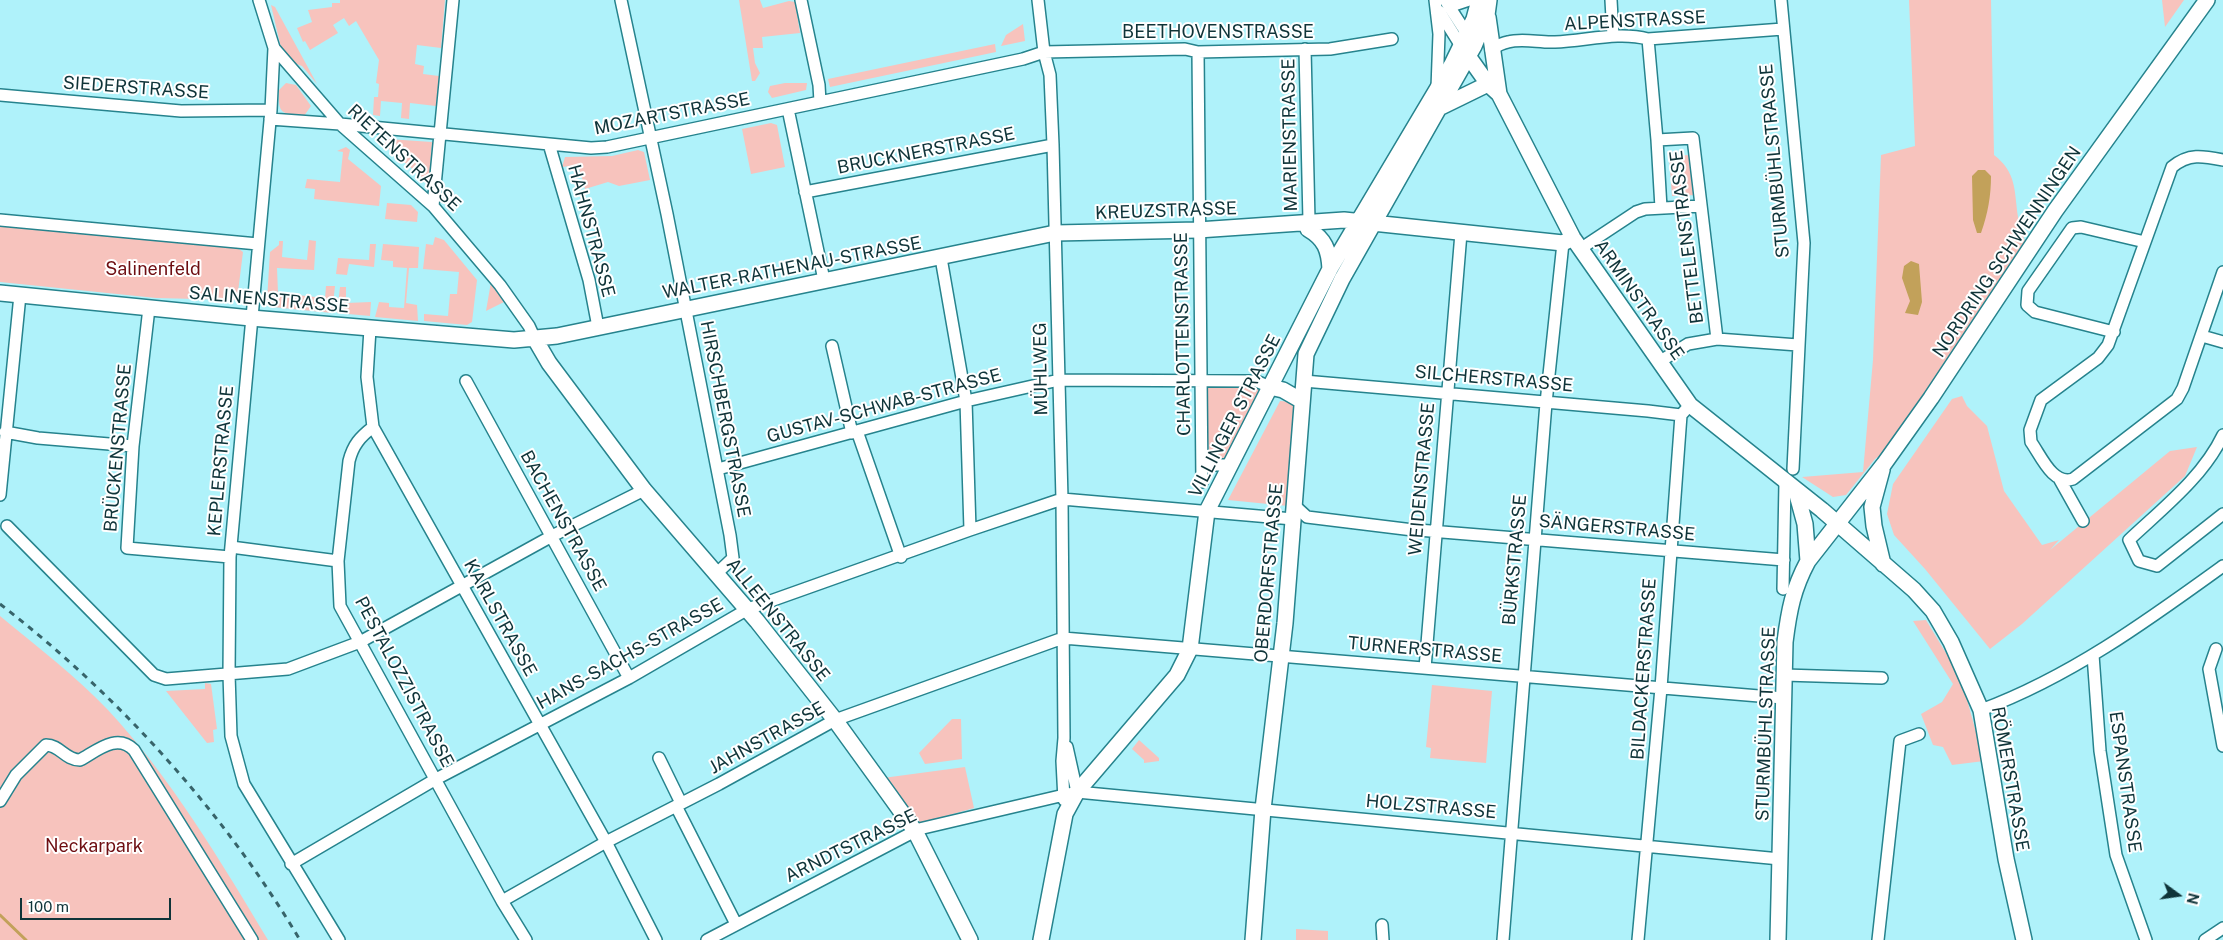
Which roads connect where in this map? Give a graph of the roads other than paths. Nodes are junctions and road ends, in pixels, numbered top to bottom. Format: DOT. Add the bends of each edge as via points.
graph roads {
  1 [pos="259,0"];
  2 [pos="453,0"];
  3 [pos="621,0"];
  4 [pos="801,0"];
  5 [pos="1038,0"];
  6 [pos="1446,0"];
  7 [pos="1469,0"];
  8 [pos="1479,0"];
  9 [pos="1611,0"];
  10 [pos="1781,0"];
  11 [pos="2207,0"];
  12 [pos="1436,5"];
  13 [pos="1488,7"];
  14 [pos="1783,29"];
  15 [pos="1613,36"];
  16 [pos="1392,39"];
  17 [pos="1648,40"];
  18 [pos="1468,46"];
  19 [pos="274,48"];
  20 [pos="1306,49"];
  21 [pos="1491,50"];
  22 [pos="1044,52"];
  23 [pos="1198,52"];
  24 [pos="1494,84"];
  25 [pos="1437,89"];
  26 [pos="0,95"];
  27 [pos="820,102"];
  28 [pos="1441,107"];
  29 [pos="788,109"];
  30 [pos="270,115"];
  31 [pos="340,124"];
  32 [pos="439,133"];
  33 [pos="651,137"];
  34 [pos="1657,140"];
  35 [pos="549,144"];
  36 [pos="1053,145"];
  37 [pos="2223,160"];
  38 [pos="806,192"];
  39 [pos="433,206"];
  40 [pos="1701,206"];
  41 [pos="1661,208"];
  42 [pos="0,220"];
  43 [pos="1366,224"];
  44 [pos="1308,225"];
  45 [pos="1198,230"];
  46 [pos="1055,233"];
  47 [pos="1461,234"];
  48 [pos="2145,242"];
  49 [pos="1572,243"];
  50 [pos="258,244"];
  51 [pos="941,258"];
  52 [pos="1330,269"];
  53 [pos="2223,272"];
  54 [pos="824,280"];
  55 [pos="0,293"];
  56 [pos="20,295"];
  57 [pos="149,308"];
  58 [pos="686,308"];
  59 [pos="252,318"];
  60 [pos="598,327"];
  61 [pos="370,329"];
  62 [pos="2114,332"];
  63 [pos="2202,336"];
  64 [pos="1717,338"];
  65 [pos="535,339"];
  66 [pos="2223,342"];
  67 [pos="1798,345"];
  68 [pos="832,346"];
  69 [pos="1659,362"];
  70 [pos="466,380"];
  71 [pos="1059,380"];
  72 [pos="1200,380"];
  73 [pos="1304,381"];
  74 [pos="1270,388"];
  75 [pos="1447,393"];
  76 [pos="966,401"];
  77 [pos="1302,401"];
  78 [pos="1546,403"];
  79 [pos="1686,410"];
  80 [pos="373,427"];
  81 [pos="6,432"];
  82 [pos="854,432"];
  83 [pos="2223,435"];
  84 [pos="133,446"];
  85 [pos="1884,464"];
  86 [pos="1202,465"];
  87 [pos="1229,465"];
  88 [pos="718,468"];
  89 [pos="1793,469"];
  90 [pos="2063,481"];
  91 [pos="1202,482"];
  92 [pos="1791,486"];
  93 [pos="644,490"];
  94 [pos="0,495"];
  95 [pos="1062,499"];
  96 [pos="1207,511"];
  97 [pos="1293,512"];
  98 [pos="2223,514"];
  99 [pos="2082,521"];
  100 [pos="1837,524"];
  101 [pos="7,526"];
  102 [pos="970,530"];
  103 [pos="1435,532"];
  104 [pos="552,536"];
  105 [pos="1535,538"];
  106 [pos="1670,550"];
  107 [pos="231,552"];
  108 [pos="900,557"];
  109 [pos="1784,560"];
  110 [pos="338,561"];
  111 [pos="1808,561"];
  112 [pos="1883,564"];
  113 [pos="2223,566"];
  114 [pos="716,574"];
  115 [pos="462,587"];
  116 [pos="1783,588"];
  117 [pos="748,609"];
  118 [pos="1063,638"];
  119 [pos="360,642"];
  120 [pos="1190,649"];
  121 [pos="2216,649"];
  122 [pos="1282,655"];
  123 [pos="2093,655"];
  124 [pos="1425,668"];
  125 [pos="229,674"];
  126 [pos="1784,675"];
  127 [pos="1523,676"];
  128 [pos="629,678"];
  129 [pos="1882,678"];
  130 [pos="1661,688"];
  131 [pos="1783,698"];
  132 [pos="1981,710"];
  133 [pos="835,720"];
  134 [pos="540,724"];
  135 [pos="1919,734"];
  136 [pos="1064,738"];
  137 [pos="2223,746"];
  138 [pos="659,758"];
  139 [pos="1071,765"];
  140 [pos="1102,765"];
  141 [pos="436,779"];
  142 [pos="1071,793"];
  143 [pos="0,801"];
  144 [pos="679,805"];
  145 [pos="1263,809"];
  146 [pos="915,831"];
  147 [pos="1512,832"];
  148 [pos="606,842"];
  149 [pos="1647,846"];
  150 [pos="1780,859"];
  151 [pos="291,864"];
  152 [pos="502,901"];
  153 [pos="736,924"];
  154 [pos="1382,925"];
  155 [pos="2223,928"];
  156 [pos="252,940"];
  157 [pos="339,940"];
  158 [pos="526,940"];
  159 [pos="656,940"];
  160 [pos="707,940"];
  161 [pos="970,940"];
  162 [pos="1041,940"];
  163 [pos="1253,940"];
  164 [pos="1383,940"];
  165 [pos="1503,940"];
  166 [pos="1638,940"];
  167 [pos="1778,940"];
  168 [pos="1878,940"];
  169 [pos="2024,940"];
  170 [pos="2146,940"];
  171 [pos="2205,940"];
  1 -- 19 [label="street, RIETENSTRASSE"];
  2 -- 32 [label="street"];
  3 -- 33 [label="street, HIRSCHBERGSTRASSE"];
  4 -- 27 [label="street"];
  5 -- 22 [label="street, MÜHLWEG"];
  6 -- 7 [label="street" via="1456,4"];
  6 -- 18 [label="street"];
  8 -- 18 [label="street, VILLINGER STRASSE"];
  9 -- 15 [label="street"];
  10 -- 14 [label="street, STURMBÜHLSTRASSE"];
  11 -- 85 [label="street, NORDRING SCHWENNINGEN" via="2055,211 1969,343"];
  12 -- 18 [label="street"];
  12 -- 25 [label="street" via="1439,34"];
  13 -- 18 [label="street, VILLINGER STRASSE"];
  13 -- 21 [label="street, ARMINSTRASSE"];
  14 -- 17 [label="street, ALPENSTRASSE"];
  14 -- 67 [label="street, STURMBÜHLSTRASSE" via="1804,243"];
  15 -- 17 [label="street, ALPENSTRASSE" via="1637,36"];
  15 -- 21 [label="street, ALPENSTRASSE" via="1555,42 1511,41"];
  16 -- 20 [label="street, BEETHOVENSTRASSE" via="1330,49"];
  17 -- 34 [label="street, BETTELENSTRASSE"];
  18 -- 24 [label="street, ARMINSTRASSE"];
  18 -- 25 [label="street, VILLINGER STRASSE"];
  18 -- 28 [label="street, VILLINGER STRASSE"];
  19 -- 30 [label="street, KEPLERSTRASSE"];
  19 -- 31 [label="street, RIETENSTRASSE"];
  20 -- 23 [label="street, BEETHOVENSTRASSE"];
  20 -- 44 [label="street, MARIENSTRASSE"];
  21 -- 24 [label="street, ARMINSTRASSE"];
  22 -- 23 [label="street, BEETHOVENSTRASSE" via="1185,49"];
  22 -- 27 [label="street, MOZARTSTRASSE"];
  22 -- 36 [label="street, MÜHLWEG" via="1050,75"];
  23 -- 45 [label="street, CHARLOTTENSTRASSE"];
  24 -- 28 [label="street"];
  24 -- 49 [label="street, ARMINSTRASSE"];
  25 -- 43 [label="street, VILLINGER STRASSE"];
  26 -- 30 [label="street, SIEDERSTRASSE" via="181,111"];
  27 -- 29 [label="street, MOZARTSTRASSE"];
  28 -- 43 [label="street, VILLINGER STRASSE"];
  29 -- 33 [label="street, MOZARTSTRASSE"];
  29 -- 38 [label="street"];
  30 -- 31 [label="street, MOZARTSTRASSE"];
  30 -- 50 [label="street, KEPLERSTRASSE"];
  31 -- 32 [label="street, MOZARTSTRASSE"];
  31 -- 39 [label="street, RIETENSTRASSE"];
  32 -- 35 [label="street, MOZARTSTRASSE"];
  32 -- 39 [label="street"];
  33 -- 35 [label="street, MOZARTSTRASSE" via="591,148"];
  33 -- 58 [label="street, HIRSCHBERGSTRASSE"];
  34 -- 40 [label="street, BETTELENSTRASSE" via="1693,138"];
  34 -- 41 [label="street, BETTELENSTRASSE"];
  35 -- 60 [label="street, HAHNSTRASSE" via="589,280"];
  36 -- 38 [label="street, BRUCKNERSTRASSE"];
  36 -- 46 [label="street, MÜHLWEG"];
  37 -- 48 [label="street" via="2191,156 2172,167"];
  38 -- 54 [label="street"];
  39 -- 65 [label="street, RIETENSTRASSE" via="500,284"];
  40 -- 41 [label="street"];
  40 -- 64 [label="street, BETTELENSTRASSE"];
  41 -- 49 [label="street" via="1636,212"];
  42 -- 50 [label="street"];
  43 -- 44 [label="street, KREUZSTRASSE" via="1344,220"];
  43 -- 47 [label="street, KREUZSTRASSE"];
  43 -- 52 [label="street, VILLINGER STRASSE"];
  43 -- 73 [label="street, OBERDORFSTRASSE" via="1306,354"];
  44 -- 45 [label="street, KREUZSTRASSE"];
  44 -- 52 [label="street" via="1329,251"];
  45 -- 46 [label="street, KREUZSTRASSE"];
  45 -- 72 [label="street, CHARLOTTENSTRASSE"];
  46 -- 51 [label="street, WALTER-RATHENAU-STRASSE"];
  46 -- 71 [label="street, MÜHLWEG"];
  47 -- 49 [label="street, KREUZSTRASSE"];
  47 -- 75 [label="street, WEIDENSTRASSE"];
  48 -- 62 [label="street"];
  48 -- 62 [label="street" via="2081,226 2072,228 2028,291 2027,305 2035,312"];
  49 -- 69 [label="street, ARMINSTRASSE"];
  49 -- 78 [label="street, BÜRKSTRASSE"];
  50 -- 59 [label="street, KEPLERSTRASSE"];
  51 -- 54 [label="street, WALTER-RATHENAU-STRASSE"];
  51 -- 76 [label="street"];
  52 -- 74 [label="street, VILLINGER STRASSE"];
  53 -- 63 [label="street"];
  54 -- 58 [label="street, WALTER-RATHENAU-STRASSE"];
  55 -- 56 [label="street, SALINENSTRASSE"];
  56 -- 57 [label="street, SALINENSTRASSE"];
  56 -- 81 [label="street"];
  57 -- 59 [label="street, SALINENSTRASSE"];
  57 -- 84 [label="street, BRÜCKENSTRASSE"];
  58 -- 60 [label="street, WALTER-RATHENAU-STRASSE"];
  58 -- 88 [label="street, HIRSCHBERGSTRASSE"];
  59 -- 61 [label="street, SALINENSTRASSE"];
  59 -- 107 [label="street, KEPLERSTRASSE"];
  60 -- 65 [label="street, WALTER-RATHENAU-STRASSE"];
  61 -- 65 [label="street, SALINENSTRASSE"];
  61 -- 80 [label="street, KARLSTRASSE" via="367,377"];
  62 -- 90 [label="street" via="2103,353 2039,404 2030,430 2031,442 2056,478"];
  63 -- 66 [label="street"];
  63 -- 90 [label="street" via="2183,388 2172,405 2073,479"];
  64 -- 67 [label="street"];
  64 -- 69 [label="street" via="1688,344"];
  65 -- 93 [label="street, ALLEENSTRASSE" via="549,363"];
  67 -- 89 [label="street, STURMBÜHLSTRASSE"];
  68 -- 82 [label="street"];
  69 -- 79 [label="street, ARMINSTRASSE"];
  70 -- 104 [label="street, BACHENSTRASSE"];
  71 -- 72 [label="street"];
  71 -- 76 [label="street, GUSTAV-SCHWAB-STRASSE"];
  71 -- 95 [label="street, MÜHLWEG"];
  72 -- 74 [label="street" via="1256,381"];
  72 -- 86 [label="street, CHARLOTTENSTRASSE"];
  73 -- 75 [label="street, SILCHERSTRASSE"];
  73 -- 77 [label="street, OBERDORFSTRASSE"];
  74 -- 77 [label="street" via="1283,390"];
  74 -- 87 [label="street, VILLINGER STRASSE"];
  75 -- 78 [label="street, SILCHERSTRASSE"];
  75 -- 103 [label="street, WEIDENSTRASSE"];
  76 -- 82 [label="street, GUSTAV-SCHWAB-STRASSE"];
  76 -- 102 [label="street"];
  77 -- 97 [label="street, OBERDORFSTRASSE"];
  78 -- 79 [label="street, SILCHERSTRASSE"];
  78 -- 105 [label="street, BÜRKSTRASSE"];
  79 -- 92 [label="street, ARMINSTRASSE"];
  79 -- 106 [label="street, BILDACKERSTRASSE"];
  80 -- 110 [label="street, PESTALOZZISTRASSE" via="352,448"];
  80 -- 115 [label="street, KARLSTRASSE"];
  81 -- 84 [label="street"];
  81 -- 94 [label="street"];
  82 -- 88 [label="street, GUSTAV-SCHWAB-STRASSE"];
  82 -- 108 [label="street"];
  83 -- 98 [label="street" via="2200,471 2130,540 2139,561 2157,566"];
  84 -- 107 [label="street, BRÜCKENSTRASSE" via="127,548"];
  85 -- 100 [label="street, NORDRING SCHWENNINGEN"];
  85 -- 112 [label="street" via="1872,507"];
  86 -- 87 [label="street"];
  86 -- 91 [label="street, CHARLOTTENSTRASSE"];
  87 -- 96 [label="street, VILLINGER STRASSE"];
  88 -- 114 [label="street, HIRSCHBERGSTRASSE" via="733,558"];
  90 -- 99 [label="street"];
  92 -- 100 [label="street, ARMINSTRASSE"];
  92 -- 109 [label="street"];
  92 -- 111 [label="street" via="1805,524"];
  93 -- 104 [label="street"];
  93 -- 114 [label="street, ALLEENSTRASSE"];
  95 -- 96 [label="street, SÄNGERSTRASSE"];
  95 -- 102 [label="street, HANS-SACHS-STRASSE"];
  95 -- 118 [label="street, MÜHLWEG"];
  96 -- 97 [label="street, SÄNGERSTRASSE"];
  96 -- 120 [label="street, VILLINGER STRASSE"];
  97 -- 103 [label="street, SÄNGERSTRASSE"];
  97 -- 122 [label="street, OBERDORFSTRASSE"];
  100 -- 111 [label="street, STURMBÜHLSTRASSE"];
  100 -- 112 [label="street, RÖMERSTRASSE"];
  101 -- 125 [label="street" via="160,678"];
  102 -- 108 [label="street, HANS-SACHS-STRASSE"];
  103 -- 105 [label="street, SÄNGERSTRASSE"];
  103 -- 124 [label="street, WEIDENSTRASSE"];
  104 -- 115 [label="street"];
  104 -- 128 [label="street, BACHENSTRASSE"];
  105 -- 106 [label="street, SÄNGERSTRASSE"];
  105 -- 127 [label="street, BÜRKSTRASSE"];
  106 -- 109 [label="street, SÄNGERSTRASSE"];
  106 -- 130 [label="street, BILDACKERSTRASSE"];
  107 -- 110 [label="street"];
  107 -- 125 [label="street, KEPLERSTRASSE"];
  108 -- 117 [label="street, HANS-SACHS-STRASSE"];
  109 -- 116 [label="street"];
  110 -- 119 [label="street, PESTALOZZISTRASSE" via="340,606"];
  111 -- 126 [label="street, STURMBÜHLSTRASSE" via="1791,596"];
  112 -- 132 [label="street, RÖMERSTRASSE" via="1933,611 1951,642"];
  113 -- 123 [label="street"];
  114 -- 117 [label="street, ALLEENSTRASSE"];
  115 -- 119 [label="street"];
  115 -- 134 [label="street, KARLSTRASSE"];
  117 -- 128 [label="street, HANS-SACHS-STRASSE"];
  117 -- 133 [label="street, ALLEENSTRASSE"];
  118 -- 120 [label="street, TURNERSTRASSE"];
  118 -- 133 [label="street, JAHNSTRASSE"];
  118 -- 136 [label="street, MÜHLWEG"];
  119 -- 125 [label="street" via="288,669"];
  119 -- 141 [label="street, PESTALOZZISTRASSE"];
  120 -- 122 [label="street, TURNERSTRASSE"];
  120 -- 140 [label="street, VILLINGER STRASSE" via="1178,675"];
  121 -- 137 [label="street" via="2209,669"];
  122 -- 124 [label="street, TURNERSTRASSE"];
  122 -- 145 [label="street, OBERDORFSTRASSE"];
  123 -- 132 [label="street" via="2012,699"];
  123 -- 170 [label="street, ESPANSTRASSE" via="2100,751 2116,855"];
  124 -- 127 [label="street, TURNERSTRASSE"];
  125 -- 151 [label="street, KEPLERSTRASSE" via="231,736 242,778"];
  126 -- 129 [label="street"];
  126 -- 131 [label="street, STURMBÜHLSTRASSE"];
  127 -- 130 [label="street, TURNERSTRASSE"];
  127 -- 147 [label="street, BÜRKSTRASSE"];
  128 -- 134 [label="street, HANS-SACHS-STRASSE"];
  130 -- 131 [label="street, TURNERSTRASSE"];
  130 -- 149 [label="street, BILDACKERSTRASSE"];
  131 -- 150 [label="street, STURMBÜHLSTRASSE"];
  132 -- 169 [label="street, RÖMERSTRASSE" via="2006,859"];
  133 -- 144 [label="street, JAHNSTRASSE"];
  133 -- 146 [label="street, ALLEENSTRASSE"];
  134 -- 141 [label="street, HANS-SACHS-STRASSE"];
  134 -- 148 [label="street, KARLSTRASSE"];
  135 -- 168 [label="street" via="1900,740"];
  136 -- 139 [label="street, MÜHLWEG"];
  136 -- 142 [label="street, MÜHLWEG" via="1062,761"];
  138 -- 144 [label="street"];
  139 -- 140 [label="street" via="1086,772"];
  139 -- 142 [label="street, MÜHLWEG"];
  140 -- 142 [label="street, VILLINGER STRASSE"];
  141 -- 151 [label="street, HANS-SACHS-STRASSE"];
  141 -- 152 [label="street, PESTALOZZISTRASSE"];
  142 -- 145 [label="street, HOLZSTRASSE"];
  142 -- 146 [label="street, ARNDTSTRASSE"];
  142 -- 162 [label="street, VILLINGER STRASSE"];
  143 -- 156 [label="street" via="16,775 46,745 53,745 80,760 122,741 134,750"];
  144 -- 148 [label="street, JAHNSTRASSE"];
  144 -- 153 [label="street"];
  145 -- 147 [label="street, HOLZSTRASSE"];
  145 -- 163 [label="street, OBERDORFSTRASSE"];
  146 -- 153 [label="street, ARNDTSTRASSE"];
  146 -- 161 [label="street, ALLEENSTRASSE"];
  147 -- 149 [label="street, HOLZSTRASSE"];
  147 -- 165 [label="street, BÜRKSTRASSE"];
  148 -- 152 [label="street, JAHNSTRASSE"];
  148 -- 159 [label="street, KARLSTRASSE"];
  149 -- 150 [label="street, HOLZSTRASSE"];
  149 -- 166 [label="street, BILDACKERSTRASSE"];
  150 -- 167 [label="street, STURMBÜHLSTRASSE"];
  151 -- 157 [label="street, KEPLERSTRASSE"];
  152 -- 158 [label="street, PESTALOZZISTRASSE"];
  153 -- 160 [label="street, ARNDTSTRASSE"];
  154 -- 164 [label="street"];
  155 -- 171 [label="street"];
}
